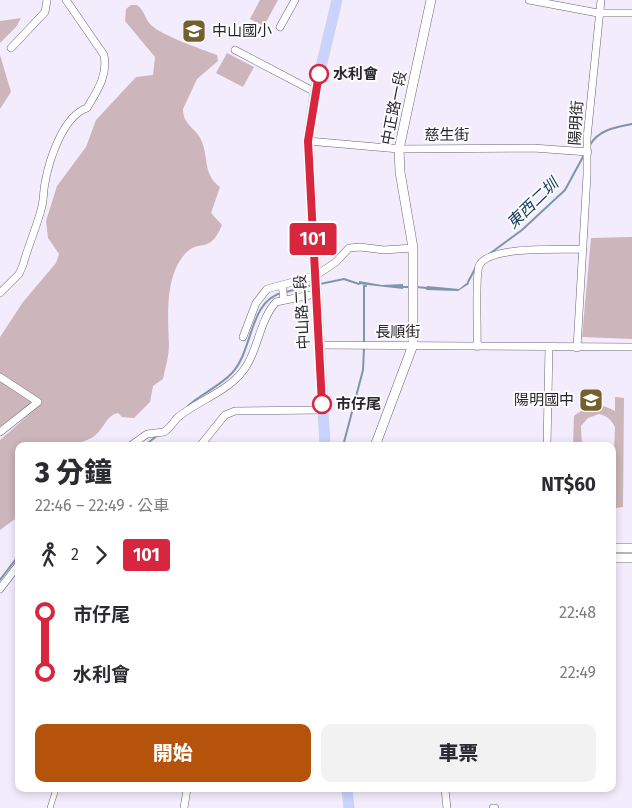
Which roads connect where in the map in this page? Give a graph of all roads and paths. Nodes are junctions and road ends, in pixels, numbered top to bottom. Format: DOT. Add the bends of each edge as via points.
graph roads {
  1 [pos="47,0"];
  2 [pos="66,0"];
  3 [pos="295,0"];
  4 [pos="337,0"];
  5 [pos="431,0"];
  6 [pos="529,0"];
  7 [pos="601,0"];
  8 [pos="558,3"];
  9 [pos="598,13"];
  10 [pos="632,13"];
  11 [pos="280,27"];
  12 [pos="11,48"];
  13 [pos="235,50"];
  14 [pos="315,92"];
  15 [pos="308,141"];
  16 [pos="399,149"];
  17 [pos="588,152"];
  18 [pos="413,248"];
  19 [pos="582,249"];
  20 [pos="282,284"];
  21 [pos="315,285"];
  22 [pos="0,293"];
  23 [pos="284,300"];
  24 [pos="243,337"];
  25 [pos="413,345"];
  26 [pos="319,346"];
  27 [pos="478,347"];
  28 [pos="549,347"];
  29 [pos="632,347"];
  30 [pos="577,348"];
  31 [pos="0,377"];
  32 [pos="323,410"];
  33 [pos="0,432"];
  34 [pos="136,442"];
  35 [pos="203,442"];
  36 [pos="325,442"];
  37 [pos="377,442"];
  38 [pos="548,442"];
  39 [pos="616,548"];
  40 [pos="632,548"];
  41 [pos="616,558"];
  42 [pos="632,558"];
  43 [pos="15,570"];
  44 [pos="1,592"];
  45 [pos="55,792"];
  46 [pos="187,792"];
  47 [pos="346,792"];
  48 [pos="446,792"];
  49 [pos="50,808"];
  50 [pos="184,808"];
  51 [pos="349,808"];
  52 [pos="448,808"];
  1 -- 12 [label="street" via="45,12"];
  2 -- 22 [label="street" via="104,55 106,64 102,83 87,108 78,111 61,134 52,155 42,208 23,266"];
  3 -- 11 [label="street"];
  4 -- 14 [label="main road, 中山路二段"];
  5 -- 16 [label="street, 中正路一段"];
  6 -- 8 [label="street"];
  7 -- 9 [label="street, 陽明街"];
  8 -- 9 [label="street"];
  9 -- 10 [label="street"];
  9 -- 17 [label="street, 陽明街"];
  13 -- 14 [label="street"];
  14 -- 15 [label="main road, 中山路二段"];
  15 -- 16 [label="street, 慈生街"];
  15 -- 21 [label="main road, 中山路二段"];
  16 -- 17 [label="street, 慈生街" via="533,148"];
  16 -- 18 [label="street, 中正路一段"];
  17 -- 19 [label="street, 陽明街"];
  18 -- 21 [label="street" via="350,248"];
  18 -- 25 [label="street, 中正路一段"];
  19 -- 27 [label="street" via="501,253 480,265"];
  19 -- 30 [label="street, 陽明街"];
  20 -- 21 [label="street"];
  20 -- 23 [label="street"];
  20 -- 24 [label="street" via="267,289 256,303"];
  21 -- 23 [label="street"];
  21 -- 26 [label="main road, 中山路二段"];
  23 -- 34 [label="street" via="276,302 270,309 241,374 177,419 164,432 147,434"];
  25 -- 26 [label="street, 長順街"];
  25 -- 27 [label="street, 長順街"];
  25 -- 37 [label="street, 中正路一段"];
  26 -- 32 [label="main road, 中山路二段"];
  27 -- 28 [label="street, 長順街"];
  28 -- 30 [label="street, 長順街"];
  28 -- 38 [label="street"];
  29 -- 30 [label="street, 長順街"];
  31 -- 33 [label="street" via="38,402"];
  32 -- 35 [label="street" via="235,410 225,415"];
  32 -- 36 [label="main road, 中山路二段"];
  39 -- 40 [label="street"];
  41 -- 42 [label="street"];
  43 -- 44 [label="street"];
  45 -- 49 [label="street"];
  46 -- 50 [label="street"];
  47 -- 51 [label="main road"];
  48 -- 52 [label="street"];
}
